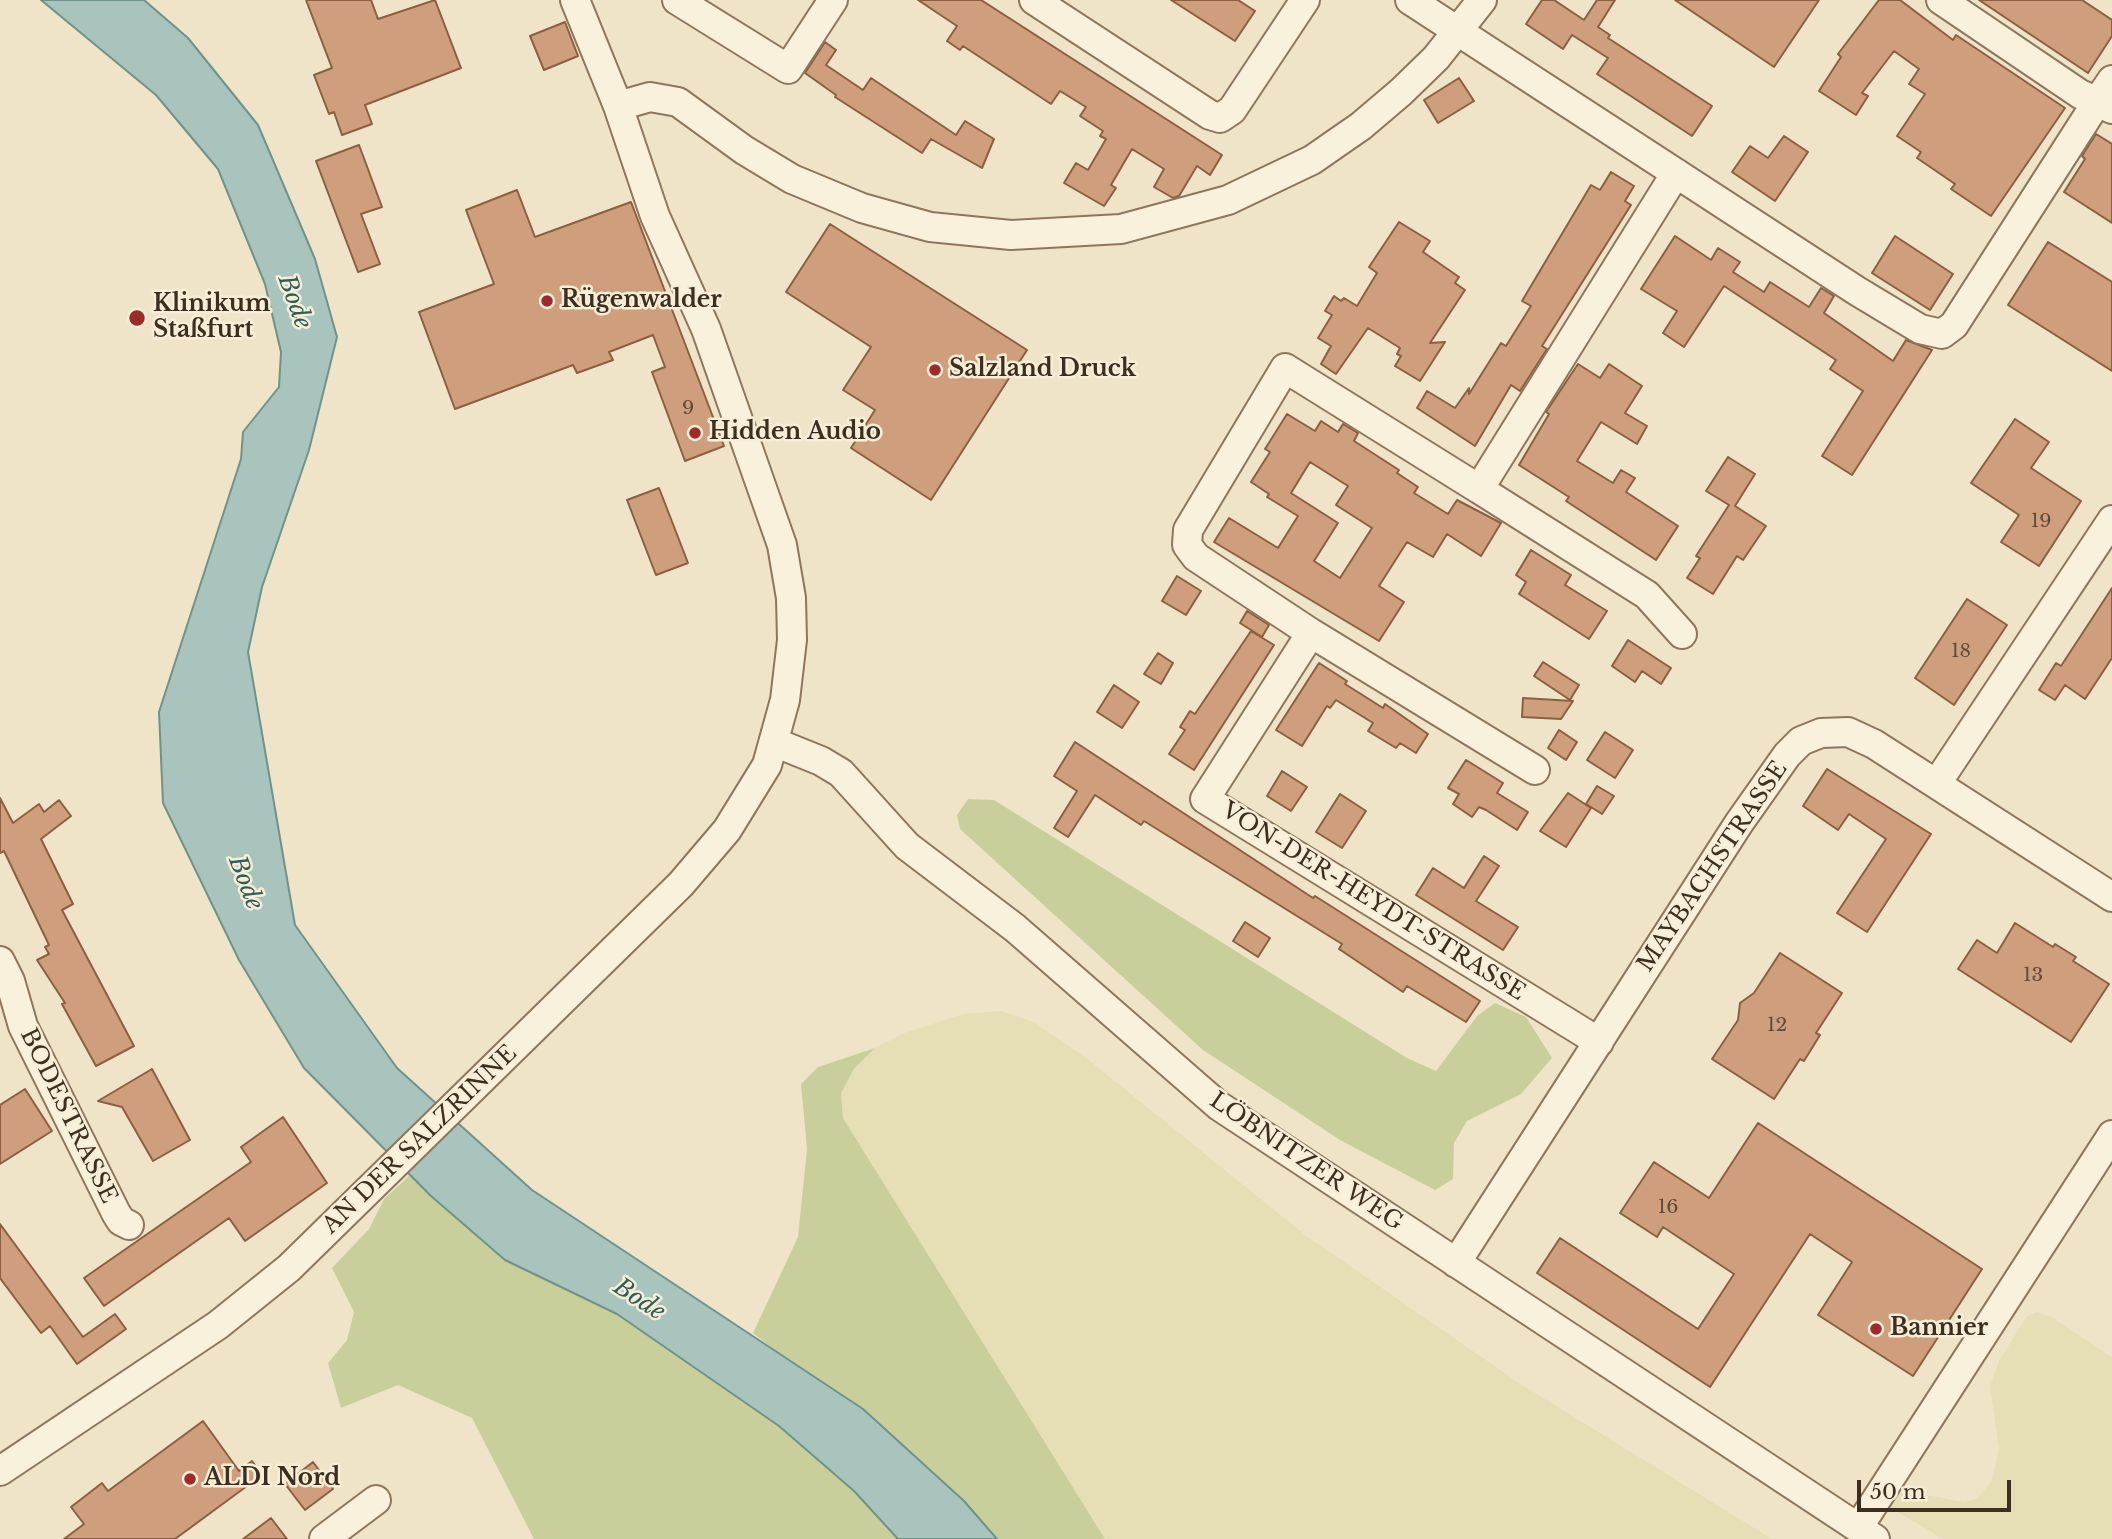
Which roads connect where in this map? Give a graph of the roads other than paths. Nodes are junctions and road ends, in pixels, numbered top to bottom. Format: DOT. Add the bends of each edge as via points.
graph roads {
  1 [pos="575,0"];
  2 [pos="677,0"];
  3 [pos="833,0"];
  4 [pos="1034,0"];
  5 [pos="1305,0"];
  6 [pos="1410,0"];
  7 [pos="1482,0"];
  8 [pos="1941,0"];
  9 [pos="1458,33"];
  10 [pos="2107,97"];
  11 [pos="618,106"];
  12 [pos="1676,173"];
  13 [pos="1479,489"];
  14 [pos="2112,520"];
  15 [pos="1311,633"];
  16 [pos="1682,634"];
  17 [pos="774,742"];
  18 [pos="1535,771"];
  19 [pos="1937,783"];
  20 [pos="2112,897"];
  21 [pos="0,961"];
  22 [pos="1599,1042"];
  23 [pos="2112,1135"];
  24 [pos="129,1225"];
  25 [pos="1456,1263"];
  26 [pos="0,1471"];
  27 [pos="376,1500"];
  28 [pos="1866,1533"];
  29 [pos="324,1539"];
  1 -- 11 [label="street, AN DER SALZRINNE"];
  2 -- 3 [label="street" via="788,69"];
  4 -- 5 [label="street" via="1210,115 1220,117 1232,110"];
  6 -- 9 [label="street"];
  7 -- 9 [label="street"];
  8 -- 10 [label="street" via="2080,94"];
  9 -- 11 [label="street" via="1382,110 1289,173 1196,211 1083,233 971,233 897,219 792,178 678,102 650,97"];
  9 -- 12 [label="street"];
  10 -- 12 [label="street" via="1954,325 1942,334 1920,329 1878,304"];
  11 -- 17 [label="street, AN DER SALZRINNE" via="655,216 706,329 782,545 792,640 785,700"];
  12 -- 13 [label="street"];
  13 -- 15 [label="street" via="1285,368 1188,530 1187,545 1196,557"];
  13 -- 16 [label="street" via="1647,595"];
  14 -- 19 [label="street"];
  15 -- 18 [label="street"];
  15 -- 22 [label="street, VON-DER-HEYDT-STRASSE" via="1205,799"];
  17 -- 25 [label="street, LÖBNITZER WEG" via="841,773 907,846 1015,928 1219,1105"];
  17 -- 26 [label="street, AN DER SALZRINNE" via="759,781 727,831 681,884 289,1268 218,1325"];
  19 -- 20 [label="street, MAYBACHSTRASSE"];
  19 -- 22 [label="street, MAYBACHSTRASSE" via="1848,732 1821,733 1801,741 1739,823"];
  21 -- 24 [label="street, BODESTRASSE" via="23,1026 116,1213"];
  22 -- 25 [label="street, MAYBACHSTRASSE"];
  23 -- 28 [label="street"];
  25 -- 28 [label="street, LÖBNITZER WEG"];
  27 -- 29 [label="street"];
}
